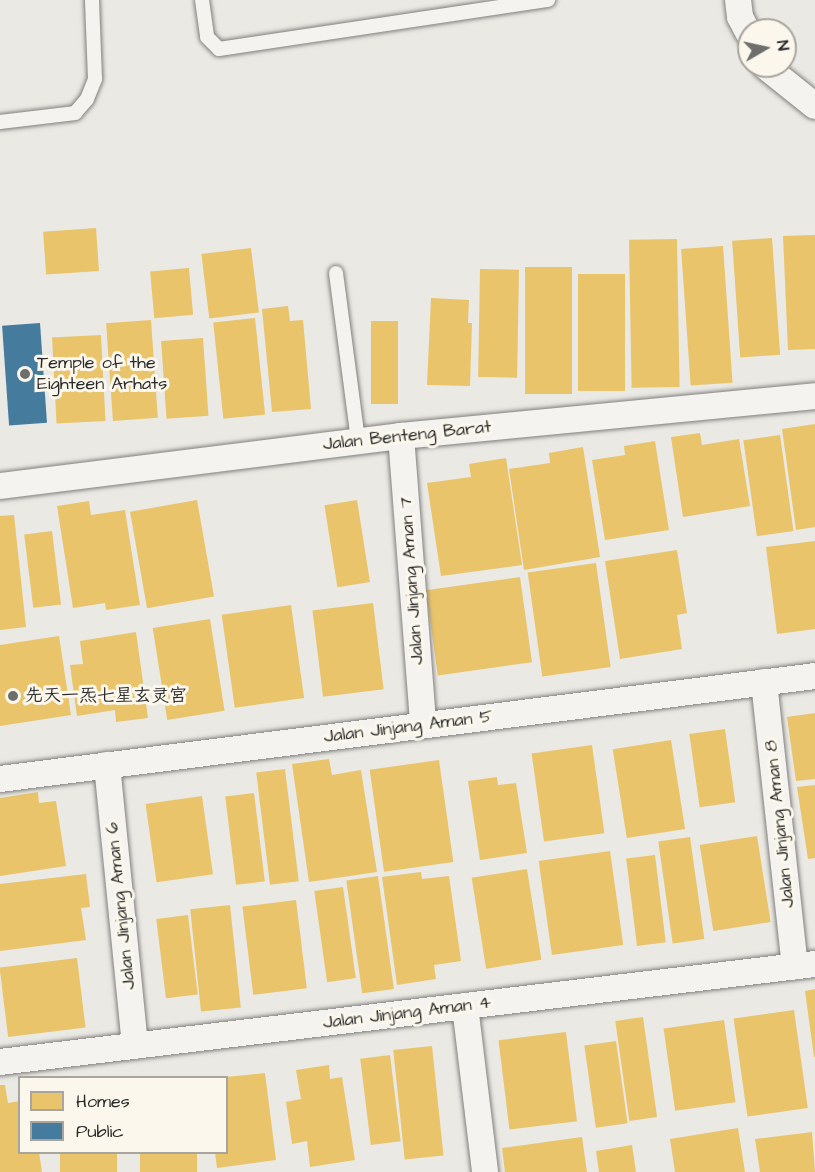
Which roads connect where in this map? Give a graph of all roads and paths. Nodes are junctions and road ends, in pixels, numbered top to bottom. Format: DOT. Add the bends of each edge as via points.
graph roads {
  1 [pos="92,0"];
  2 [pos="202,0"];
  3 [pos="548,0"];
  4 [pos="738,0"];
  5 [pos="741,18"];
  6 [pos="780,78"];
  7 [pos="815,106"];
  8 [pos="0,122"];
  9 [pos="336,273"];
  10 [pos="815,396"];
  11 [pos="400,436"];
  12 [pos="358,440"];
  13 [pos="0,486"];
  14 [pos="815,676"];
  15 [pos="764,682"];
  16 [pos="423,725"];
  17 [pos="107,765"];
  18 [pos="0,779"];
  19 [pos="805,965"];
  20 [pos="465,1006"];
  21 [pos="135,1046"];
  22 [pos="0,1062"];
  23 [pos="485,1172"];
  1 -- 8 [label="lane" via="95,79 87,99 75,113"];
  2 -- 3 [label="lane" via="207,37 219,49"];
  4 -- 5 [label="street"];
  6 -- 7 [label="street"];
  9 -- 12 [label="lane"];
  10 -- 11 [label="street, Jalan Benteng Barat"];
  11 -- 12 [label="street, Jalan Benteng Barat"];
  11 -- 16 [label="street, Jalan Jinjang Aman 7"];
  12 -- 13 [label="street, Jalan Benteng Barat"];
  14 -- 15 [label="street, Jalan Jinjang Aman 5"];
  15 -- 16 [label="street, Jalan Jinjang Aman 5"];
  15 -- 19 [label="street, Jalan Jinjang Aman 8"];
  16 -- 17 [label="street, Jalan Jinjang Aman 5"];
  17 -- 18 [label="street, Jalan Jinjang Aman 5"];
  17 -- 21 [label="street, Jalan Jinjang Aman 6"];
  19 -- 20 [label="street, Jalan Jinjang Aman 4"];
  20 -- 21 [label="street, Jalan Jinjang Aman 4"];
  20 -- 23 [label="street"];
  21 -- 22 [label="street, Jalan Jinjang Aman 4"];
}
